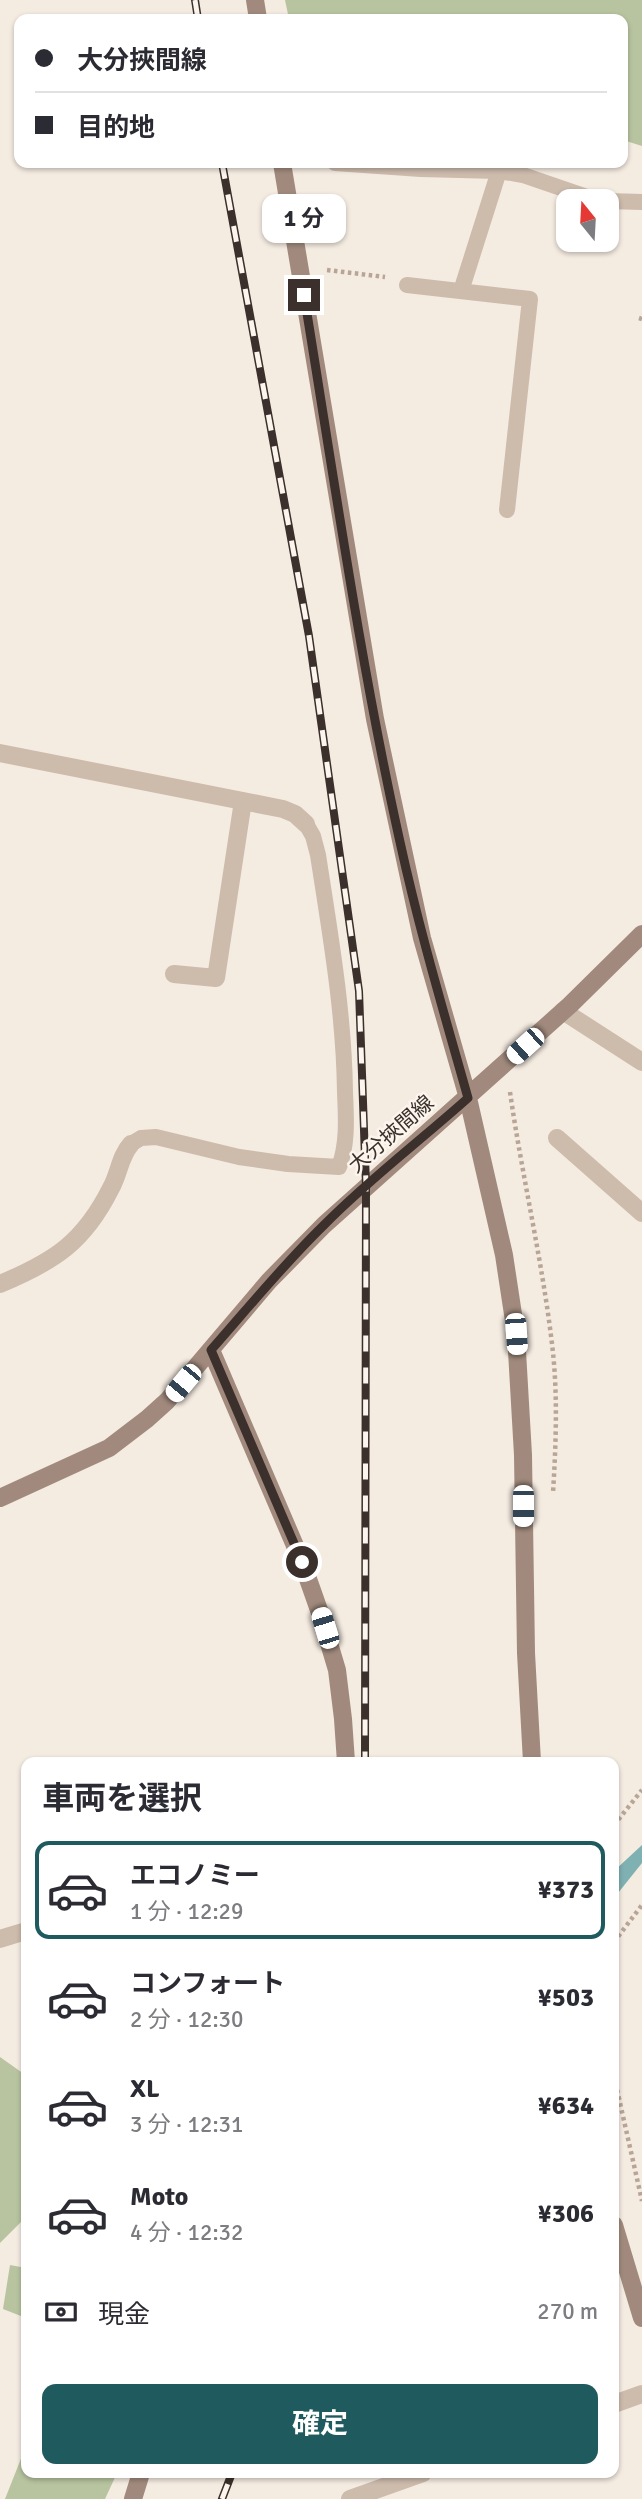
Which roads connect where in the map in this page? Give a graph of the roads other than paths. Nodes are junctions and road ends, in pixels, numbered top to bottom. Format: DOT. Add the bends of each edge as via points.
graph roads {
  1 [pos="283,168"];
  2 [pos="407,168"];
  3 [pos="499,171"];
  4 [pos="564,189"];
  5 [pos="620,201"];
  6 [pos="642,202"];
  7 [pos="407,285"];
  8 [pos="461,291"];
  9 [pos="507,510"];
  10 [pos="0,753"];
  11 [pos="243,801"];
  12 [pos="306,824"];
  13 [pos="642,934"];
  14 [pos="174,974"];
  15 [pos="563,1011"];
  16 [pos="642,1062"];
  17 [pos="468,1098"];
  18 [pos="557,1138"];
  19 [pos="131,1144"];
  20 [pos="642,1213"];
  21 [pos="0,1284"];
  22 [pos="211,1350"];
  23 [pos="0,1498"];
  24 [pos="346,1757"];
  25 [pos="532,1757"];
  26 [pos="21,1933"];
  27 [pos="0,1939"];
  28 [pos="619,2242"];
  29 [pos="642,2318"];
  30 [pos="642,2394"];
  31 [pos="619,2402"];
  32 [pos="139,2478"];
  33 [pos="409,2478"];
  34 [pos="133,2499"];
  35 [pos="350,2499"];
  1 -- 17 [label="street" via="375,719 422,938"];
  2 -- 3 [label="lane"];
  3 -- 4 [label="lane"];
  3 -- 8 [label="lane"];
  5 -- 6 [label="lane"];
  7 -- 8 [label="lane"];
  8 -- 9 [label="lane" via="530,299"];
  10 -- 11 [label="street"];
  11 -- 12 [label="street" via="283,808"];
  11 -- 14 [label="street" via="216,978"];
  12 -- 19 [label="lane" via="318,855 344,1042 346,1129 339,1167 239,1157 156,1137"];
  13 -- 15 [label="street, 大分挾間線"];
  15 -- 16 [label="street"];
  15 -- 17 [label="street, 大分挾間線"];
  17 -- 22 [label="street, 大分挾間線" via="324,1224"];
  17 -- 25 [label="street" via="504,1255 516,1334"];
  18 -- 20 [label="street"];
  19 -- 21 [label="street" via="99,1212 81,1236 42,1265"];
  22 -- 23 [label="street, 大分挾間線" via="157,1410 109,1448"];
  22 -- 24 [label="street" via="320,1612 337,1670"];
  26 -- 27 [label="street"];
  28 -- 29 [label="street"];
  30 -- 31 [label="street"];
  32 -- 34 [label="street"];
  33 -- 35 [label="street"];
}
